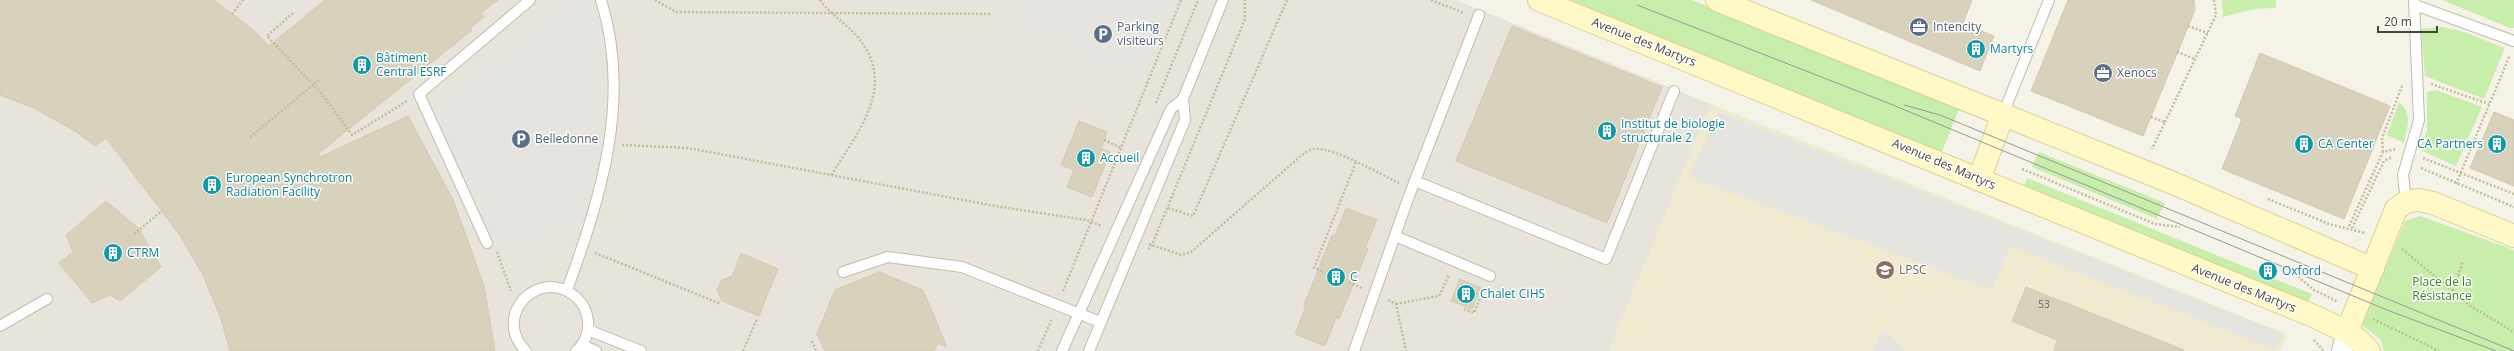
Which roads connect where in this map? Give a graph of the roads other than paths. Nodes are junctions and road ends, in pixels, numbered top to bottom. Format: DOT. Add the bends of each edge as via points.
graph roads {
  1 [pos="530,0"];
  2 [pos="601,0"];
  3 [pos="1223,0"];
  4 [pos="1539,0"];
  5 [pos="1717,0"];
  6 [pos="2049,0"];
  7 [pos="2414,3"];
  8 [pos="1478,17"];
  9 [pos="2514,41"];
  10 [pos="1674,91"];
  11 [pos="1183,100"];
  12 [pos="2004,114"];
  13 [pos="1979,180"];
  14 [pos="1414,186"];
  15 [pos="2406,202"];
  16 [pos="1395,236"];
  17 [pos="2514,236"];
  18 [pos="487,242"];
  19 [pos="2373,269"];
  20 [pos="843,272"];
  21 [pos="1490,276"];
  22 [pos="567,290"];
  23 [pos="47,299"];
  24 [pos="1078,313"];
  25 [pos="1100,322"];
  26 [pos="0,326"];
  27 [pos="588,330"];
  28 [pos="2344,342"];
  29 [pos="579,348"];
  30 [pos="526,351"];
  31 [pos="596,351"];
  32 [pos="641,351"];
  33 [pos="1062,351"];
  34 [pos="1089,351"];
  35 [pos="1354,351"];
  36 [pos="2369,351"];
  1 -- 18 [label="lane" via="419,94"];
  2 -- 22 [label="lane" via="613,53 614,96 610,145 606,167"];
  3 -- 11 [label="lane"];
  4 -- 13 [label="main road, Avenue des Martyrs" via="1848,123"];
  5 -- 12 [label="main road"];
  6 -- 12 [label="lane"];
  7 -- 9 [label="lane"];
  7 -- 15 [label="lane" via="2419,120 2403,175"];
  8 -- 14 [label="lane"];
  10 -- 14 [label="lane" via="1606,259"];
  11 -- 24 [label="lane" via="1171,109"];
  11 -- 25 [label="lane" via="1185,120"];
  12 -- 13 [label="main road"];
  12 -- 19 [label="main road"];
  13 -- 28 [label="main road, Avenue des Martyrs"];
  14 -- 16 [label="lane"];
  15 -- 17 [label="main road" via="2418,200 2433,203"];
  15 -- 19 [label="main road" via="2396,209"];
  16 -- 21 [label="lane"];
  16 -- 35 [label="lane"];
  19 -- 28 [label="main road"];
  20 -- 24 [label="lane" via="888,257 962,267"];
  22 -- 27 [label="lane" via="582,302 588,316"];
  22 -- 30 [label="lane" via="550,286 534,291 523,299 514,320 515,335"];
  23 -- 26 [label="lane"];
  24 -- 25 [label="lane"];
  24 -- 33 [label="lane"];
  25 -- 34 [label="lane"];
  27 -- 29 [label="lane"];
  27 -- 32 [label="lane"];
  28 -- 36 [label="main road" via="2362,342"];
  29 -- 31 [label="lane"];
}
